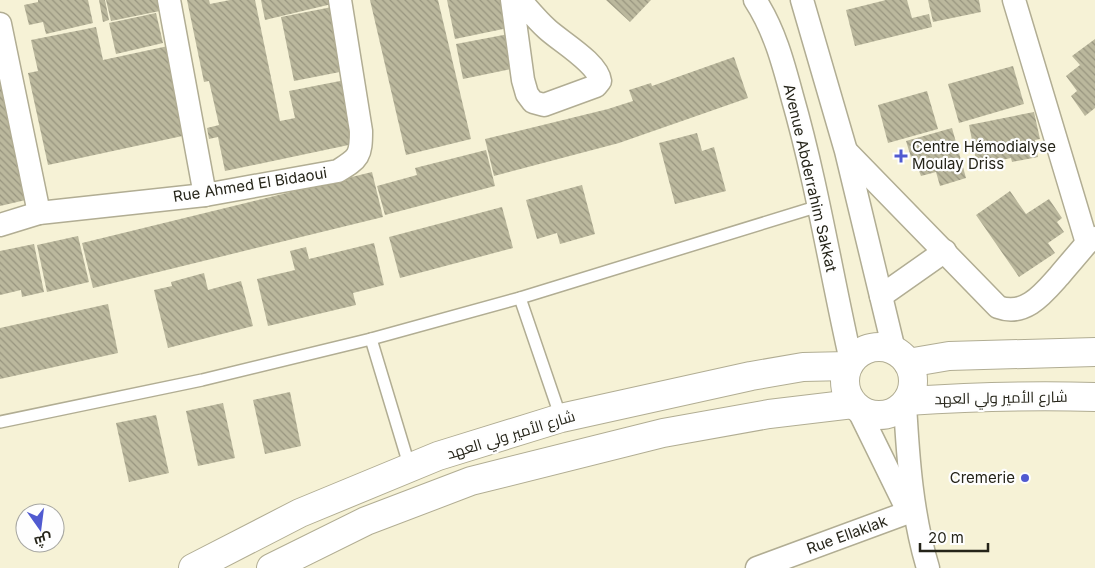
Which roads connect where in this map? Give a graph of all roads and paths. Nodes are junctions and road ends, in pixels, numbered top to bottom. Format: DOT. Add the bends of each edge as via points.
graph roads {
  1 [pos="169,0"];
  2 [pos="340,0"];
  3 [pos="512,0"];
  4 [pos="520,0"];
  5 [pos="755,0"];
  6 [pos="802,0"];
  7 [pos="1014,0"];
  8 [pos="0,24"];
  9 [pos="3,55"];
  10 [pos="846,151"];
  11 [pos="205,194"];
  12 [pos="819,206"];
  13 [pos="40,213"];
  14 [pos="0,225"];
  15 [pos="1091,241"];
  16 [pos="945,252"];
  17 [pos="881,296"];
  18 [pos="520,298"];
  19 [pos="371,339"];
  20 [pos="1095,352"];
  21 [pos="901,357"];
  22 [pos="849,363"];
  23 [pos="1095,397"];
  24 [pos="906,403"];
  25 [pos="855,406"];
  26 [pos="561,418"];
  27 [pos="0,422"];
  28 [pos="410,468"];
  29 [pos="913,521"];
  30 [pos="193,568"];
  31 [pos="271,568"];
  32 [pos="757,568"];
  33 [pos="928,568"];
  1 -- 11 [label="street"];
  2 -- 11 [label="street, Rue Ahmed El Bidaoui" via="361,131 361,151 338,171"];
  3 -- 4 [label="street" via="523,80 527,94 534,102 544,104 596,86 600,82 599,75 592,67 548,30"];
  5 -- 12 [label="street, Avenue Abderrahim Sakkat" via="777,44"];
  6 -- 10 [label="street"];
  7 -- 15 [label="street"];
  8 -- 9 [label="street"];
  9 -- 13 [label="street"];
  10 -- 16 [label="street"];
  10 -- 17 [label="street"];
  11 -- 13 [label="street, Rue Ahmed El Bidaoui"];
  12 -- 18 [label="lane"];
  12 -- 22 [label="street, Avenue Abderrahim Sakkat"];
  13 -- 14 [label="street, Rue Ahmed El Bidaoui"];
  15 -- 16 [label="street" via="1040,298 1016,309 998,307"];
  16 -- 17 [label="street"];
  17 -- 21 [label="street"];
  18 -- 19 [label="lane"];
  18 -- 26 [label="lane"];
  19 -- 27 [label="lane" via="202,380"];
  19 -- 28 [label="lane"];
  20 -- 21 [label="main road"];
  21 -- 22 [label="main road" via="884,347 870,348 860,352"];
  21 -- 24 [label="main road" via="912,370 911,394"];
  22 -- 25 [label="main road" via="844,376 845,388"];
  22 -- 26 [label="main road, شارع الأمير ولي العهد" via="751,376"];
  23 -- 24 [label="main road, شارع الأمير ولي العهد" via="968,398"];
  24 -- 25 [label="main road" via="882,416 867,414"];
  24 -- 29 [label="street"];
  25 -- 29 [label="street"];
  25 -- 31 [label="main road" via="769,414 663,434 471,481 366,521"];
  26 -- 28 [label="main road, شارع الأمير ولي العهد" via="438,456"];
  28 -- 30 [label="main road, شارع الأمير ولي العهد" via="300,513"];
  29 -- 32 [label="street, Rue Ellaklak"];
  29 -- 33 [label="street"];
}
